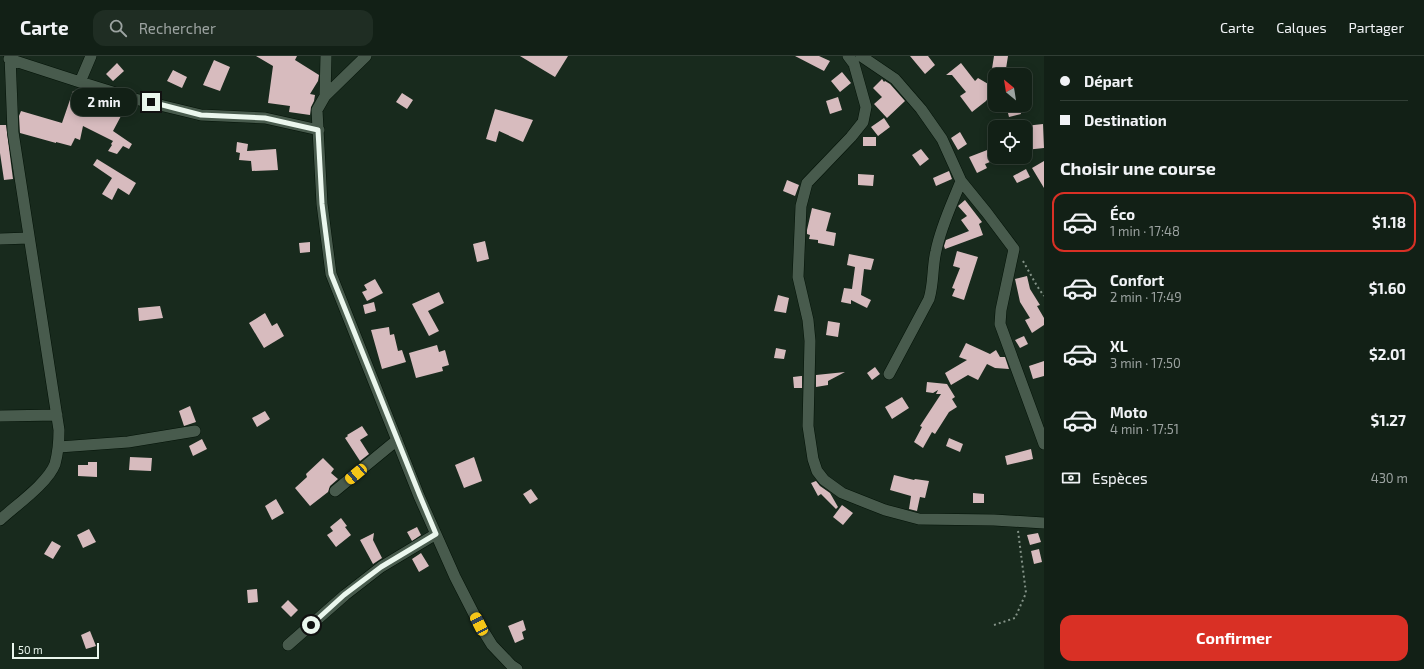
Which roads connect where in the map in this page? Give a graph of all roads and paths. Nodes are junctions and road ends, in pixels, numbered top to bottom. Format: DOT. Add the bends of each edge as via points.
graph roads {
  1 [pos="91,56"];
  2 [pos="326,56"];
  3 [pos="366,56"];
  4 [pos="848,56"];
  5 [pos="861,56"];
  6 [pos="10,57"];
  7 [pos="80,82"];
  8 [pos="324,96"];
  9 [pos="318,130"];
  10 [pos="961,181"];
  11 [pos="29,238"];
  12 [pos="0,239"];
  13 [pos="1014,249"];
  14 [pos="1044,296"];
  15 [pos="889,374"];
  16 [pos="57,415"];
  17 [pos="0,416"];
  18 [pos="195,431"];
  19 [pos="398,440"];
  20 [pos="1044,444"];
  21 [pos="59,447"];
  22 [pos="335,491"];
  23 [pos="0,520"];
  24 [pos="1016,522"];
  25 [pos="1044,523"];
  26 [pos="436,534"];
  27 [pos="994,624"];
  28 [pos="288,645"];
  29 [pos="517,669"];
  1 -- 7 [label="street"];
  2 -- 8 [label="street"];
  3 -- 8 [label="street"];
  4 -- 24 [label="street" via="854,64 866,107 863,122 808,183 802,206 798,277 808,320 810,342 808,426 813,459 824,480 842,493 885,510 919,519"];
  5 -- 10 [label="street" via="895,79 921,109 942,139"];
  6 -- 7 [label="street"];
  6 -- 11 [label="street" via="13,132"];
  7 -- 9 [label="street" via="201,115 265,118"];
  8 -- 9 [label="street" via="317,110"];
  9 -- 19 [label="street" via="322,204 331,274"];
  10 -- 13 [label="street"];
  10 -- 15 [label="street" via="936,250 933,288 929,299"];
  11 -- 12 [label="street"];
  11 -- 16 [label="street"];
  13 -- 14 [label="path"];
  13 -- 20 [label="street" via="1000,324"];
  16 -- 17 [label="street"];
  16 -- 21 [label="street"];
  18 -- 21 [label="street" via="128,442"];
  19 -- 22 [label="street"];
  19 -- 26 [label="street"];
  21 -- 23 [label="street" via="54,466 42,483"];
  24 -- 25 [label="street"];
  24 -- 27 [label="path" via="1022,549 1026,593 1015,618"];
  26 -- 28 [label="street" via="381,567 344,595"];
  26 -- 29 [label="street" via="479,624 492,645"];
}
